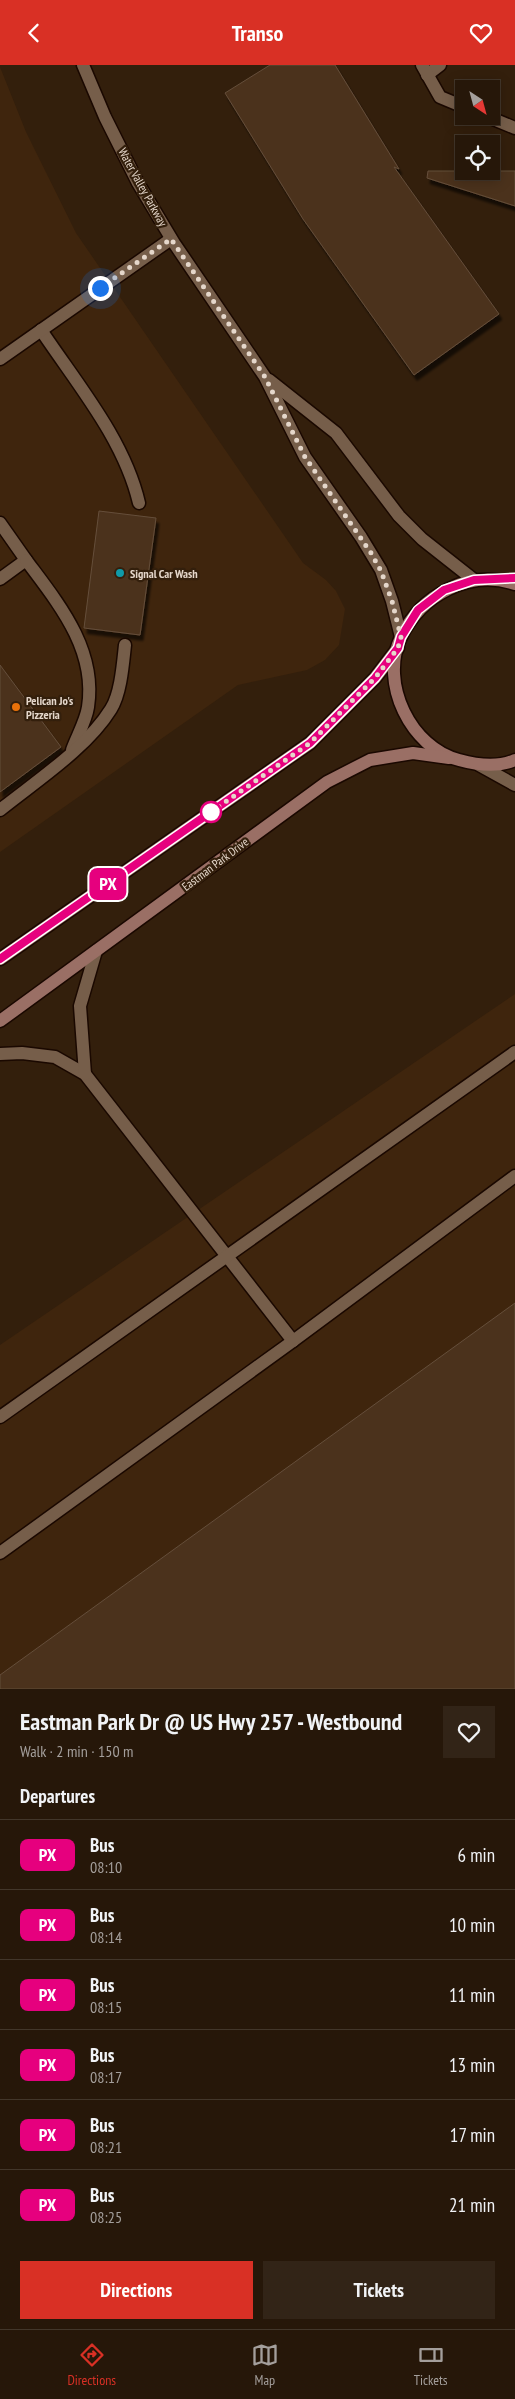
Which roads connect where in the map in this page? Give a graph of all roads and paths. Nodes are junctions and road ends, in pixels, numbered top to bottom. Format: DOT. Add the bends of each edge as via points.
graph roads {
  1 [pos="83,65"];
  2 [pos="440,65"];
  3 [pos="425,70"];
  4 [pos="455,103"];
  5 [pos="500,122"];
  6 [pos="515,128"];
  7 [pos="171,239"];
  8 [pos="40,329"];
  9 [pos="0,359"];
  10 [pos="265,377"];
  11 [pos="139,503"];
  12 [pos="0,523"];
  13 [pos="26,560"];
  14 [pos="0,579"];
  15 [pos="474,580"];
  16 [pos="511,581"];
  17 [pos="399,643"];
  18 [pos="125,645"];
  19 [pos="71,752"];
  20 [pos="449,758"];
  21 [pos="515,760"];
  22 [pos="479,765"];
  23 [pos="515,785"];
  24 [pos="0,810"];
  25 [pos="96,951"];
  26 [pos="0,959"];
  27 [pos="0,1021"];
  28 [pos="515,1051"];
  29 [pos="0,1054"];
  30 [pos="85,1074"];
  31 [pos="515,1176"];
  32 [pos="227,1257"];
  33 [pos="293,1341"];
  34 [pos="0,1417"];
  35 [pos="0,1553"];
  1 -- 7 [label="street, Water Valley Parkway" via="138,183"];
  2 -- 3 [label="street"];
  3 -- 4 [label="street" via="440,97"];
  5 -- 6 [label="street"];
  7 -- 8 [label="street"];
  7 -- 10 [label="street, Water Valley Parkway"];
  8 -- 9 [label="street"];
  8 -- 11 [label="street" via="123,455"];
  10 -- 15 [label="street, Water Valley Parkway" via="336,433 399,516 422,539"];
  10 -- 17 [label="street, Water Valley Parkway" via="305,457 381,571 392,601"];
  12 -- 13 [label="street"];
  13 -- 14 [label="street"];
  13 -- 19 [label="street" via="76,633 88,667 88,707"];
  15 -- 16 [label="street"];
  15 -- 17 [label="street" via="444,590 418,610"];
  17 -- 20 [label="street" via="394,674 399,700 410,724 427,743"];
  17 -- 26 [label="street" via="375,678 310,743"];
  18 -- 19 [label="street" via="122,673 112,708"];
  19 -- 24 [label="street"];
  20 -- 22 [label="street, Eastman Park Drive"];
  20 -- 25 [label="street, Eastman Park Drive" via="413,753 370,760 327,782"];
  21 -- 22 [label="street"];
  22 -- 23 [label="street"];
  25 -- 27 [label="street, Eastman Park Drive"];
  25 -- 30 [label="street" via="80,1007"];
  28 -- 32 [label="street"];
  29 -- 30 [label="street" via="55,1057"];
  30 -- 32 [label="street"];
  31 -- 33 [label="street"];
  32 -- 33 [label="street"];
  32 -- 34 [label="street"];
  33 -- 35 [label="street"];
}
